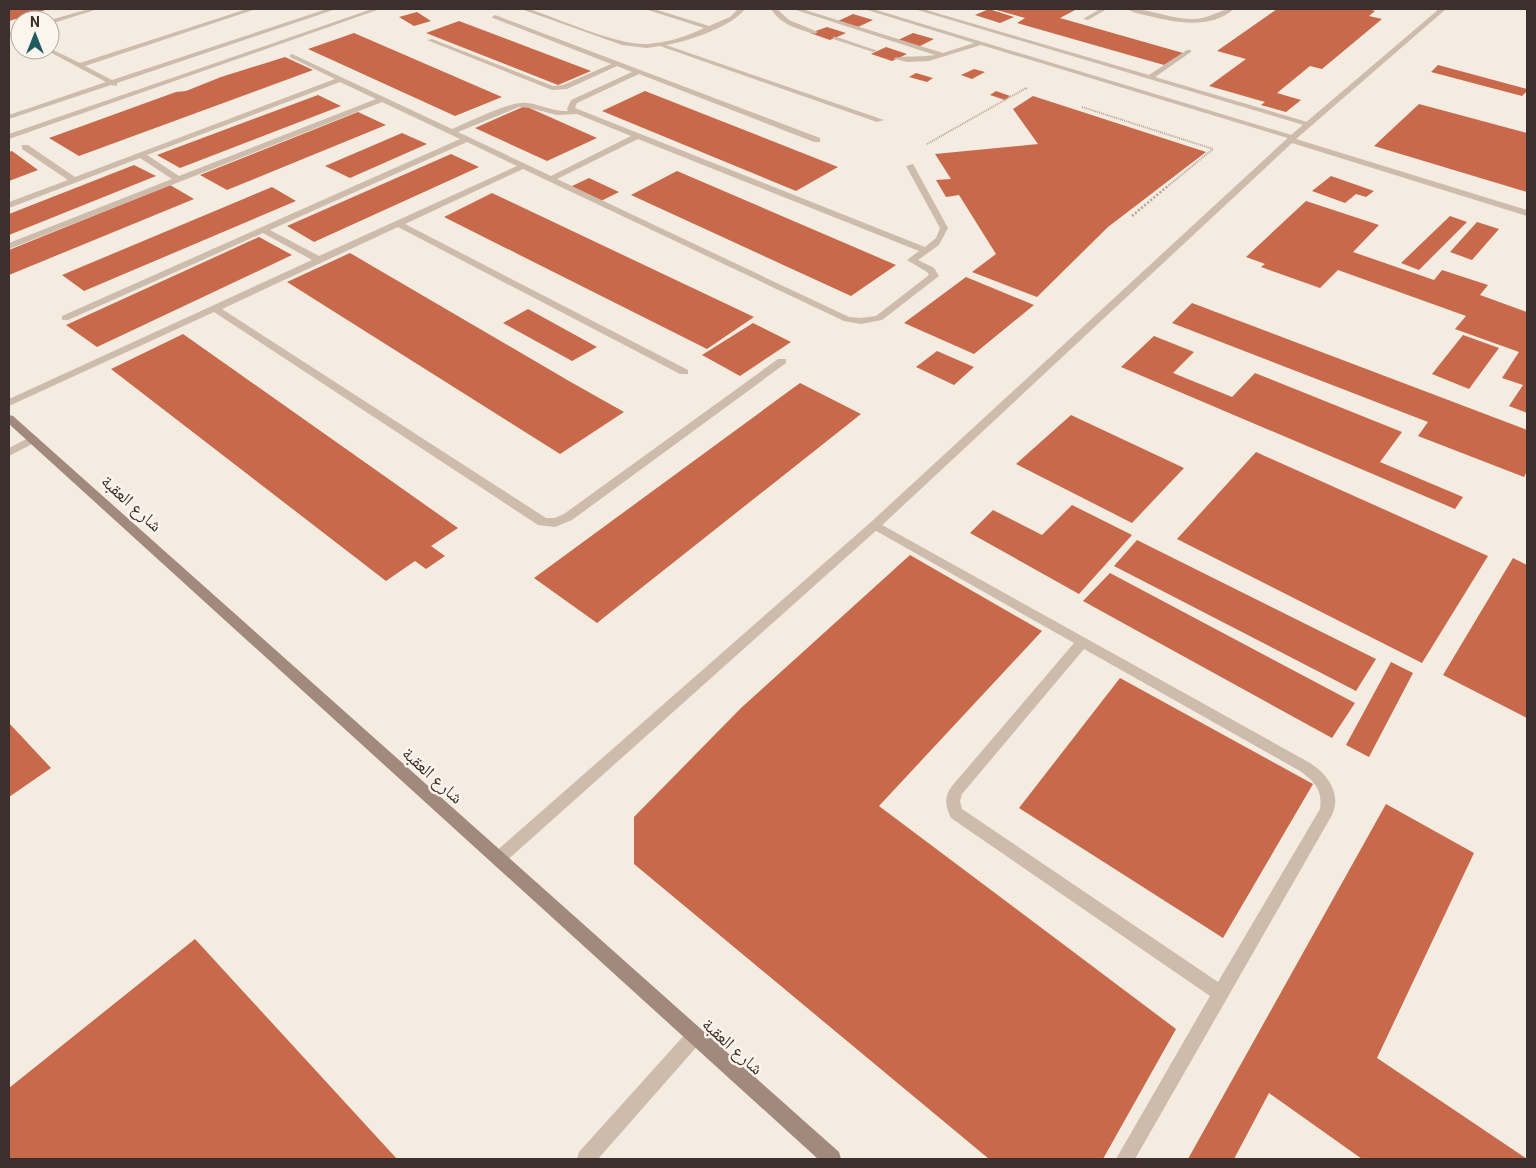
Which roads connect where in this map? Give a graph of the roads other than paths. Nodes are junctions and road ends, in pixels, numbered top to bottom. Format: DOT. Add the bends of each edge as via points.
graph roads {
  1 [pos="95,9"];
  2 [pos="252,9"];
  3 [pos="333,9"];
  4 [pos="377,9"];
  5 [pos="524,9"];
  6 [pos="648,9"];
  7 [pos="742,9"];
  8 [pos="774,9"];
  9 [pos="796,9"];
  10 [pos="868,9"];
  11 [pos="917,9"];
  12 [pos="1104,9"];
  13 [pos="1130,9"];
  14 [pos="1231,9"];
  15 [pos="1443,9"];
  16 [pos="495,17"];
  17 [pos="60,19"];
  18 [pos="1086,19"];
  19 [pos="709,28"];
  20 [pos="815,32"];
  21 [pos="835,38"];
  22 [pos="430,40"];
  23 [pos="981,43"];
  24 [pos="660,46"];
  25 [pos="876,51"];
  26 [pos="1189,51"];
  27 [pos="941,55"];
  28 [pos="60,56"];
  29 [pos="292,56"];
  30 [pos="897,58"];
  31 [pos="1097,62"];
  32 [pos="616,64"];
  33 [pos="79,66"];
  34 [pos="638,72"];
  35 [pos="1080,73"];
  36 [pos="1150,77"];
  37 [pos="341,80"];
  38 [pos="111,83"];
  39 [pos="132,94"];
  40 [pos="382,99"];
  41 [pos="575,112"];
  42 [pos="9,117"];
  43 [pos="880,120"];
  44 [pos="1310,124"];
  45 [pos="452,132"];
  46 [pos="637,136"];
  47 [pos="9,137"];
  48 [pos="1293,139"];
  49 [pos="467,140"];
  50 [pos="817,140"];
  51 [pos="24,147"];
  52 [pos="140,155"];
  53 [pos="523,166"];
  54 [pos="910,166"];
  55 [pos="178,179"];
  56 [pos="551,179"];
  57 [pos="74,180"];
  58 [pos="9,205"];
  59 [pos="1527,212"];
  60 [pos="398,224"];
  61 [pos="264,230"];
  62 [pos="9,246"];
  63 [pos="926,251"];
  64 [pos="319,260"];
  65 [pos="214,308"];
  66 [pos="66,318"];
  67 [pos="782,361"];
  68 [pos="684,372"];
  69 [pos="9,403"];
  70 [pos="9,418"];
  71 [pos="34,439"];
  72 [pos="9,452"];
  73 [pos="875,525"];
  74 [pos="1082,642"];
  75 [pos="498,859"];
  76 [pos="1221,994"];
  77 [pos="694,1037"];
  78 [pos="586,1159"];
  79 [pos="832,1159"];
  80 [pos="1125,1159"];
  1 -- 17 [label="street"];
  2 -- 33 [label="street"];
  3 -- 38 [label="street"];
  4 -- 39 [label="street"];
  5 -- 24 [label="street" via="624,44"];
  6 -- 19 [label="street"];
  7 -- 19 [label="street" via="732,18"];
  8 -- 20 [label="street" via="781,18"];
  9 -- 27 [label="street"];
  10 -- 23 [label="street"];
  11 -- 31 [label="street"];
  12 -- 18 [label="street"];
  13 -- 14 [label="street" via="1191,21 1214,18"];
  15 -- 44 [label="street"];
  16 -- 32 [label="street"];
  19 -- 24 [label="street" via="684,40"];
  21 -- 25 [label="street"];
  22 -- 32 [label="street" via="552,88 564,87"];
  23 -- 27 [label="street"];
  23 -- 35 [label="street"];
  24 -- 43 [label="street"];
  26 -- 36 [label="street"];
  27 -- 30 [label="street" via="918,61"];
  28 -- 33 [label="street"];
  29 -- 37 [label="street"];
  31 -- 35 [label="street"];
  31 -- 36 [label="street"];
  32 -- 34 [label="street"];
  33 -- 38 [label="street"];
  34 -- 41 [label="street" via="574,102 571,109"];
  34 -- 50 [label="street"];
  35 -- 48 [label="street"];
  36 -- 44 [label="street"];
  37 -- 40 [label="street"];
  37 -- 52 [label="street"];
  38 -- 39 [label="street"];
  38 -- 42 [label="street"];
  39 -- 47 [label="street"];
  40 -- 45 [label="street"];
  40 -- 55 [label="street"];
  41 -- 45 [label="street" via="557,114 518,105"];
  41 -- 46 [label="street"];
  44 -- 48 [label="street"];
  45 -- 49 [label="street"];
  46 -- 56 [label="street"];
  46 -- 63 [label="street"];
  48 -- 59 [label="street"];
  48 -- 73 [label="street"];
  49 -- 53 [label="street"];
  49 -- 61 [label="street"];
  51 -- 57 [label="street"];
  52 -- 55 [label="street"];
  52 -- 57 [label="street"];
  53 -- 56 [label="street"];
  53 -- 60 [label="street"];
  54 -- 63 [label="street" via="944,228 937,244"];
  55 -- 62 [label="street"];
  56 -- 63 [label="street" via="855,321 879,318 934,276 931,270 912,260"];
  57 -- 58 [label="street"];
  60 -- 64 [label="street"];
  60 -- 68 [label="street"];
  61 -- 64 [label="street"];
  61 -- 66 [label="street"];
  64 -- 65 [label="street"];
  65 -- 67 [label="street" via="542,522 551,524 568,517"];
  65 -- 69 [label="street"];
  70 -- 71 [label="street, شارع العقبة"];
  71 -- 72 [label="street"];
  71 -- 75 [label="street, شارع العقبة"];
  73 -- 74 [label="street"];
  73 -- 75 [label="street"];
  74 -- 76 [label="street" via="1306,767 1327,788 1330,799 1327,810"];
  74 -- 76 [label="street" via="952,796 952,804 956,813"];
  75 -- 77 [label="street, شارع العقبة"];
  76 -- 80 [label="street"];
  77 -- 78 [label="street"];
  77 -- 79 [label="street, شارع العقبة"];
}
